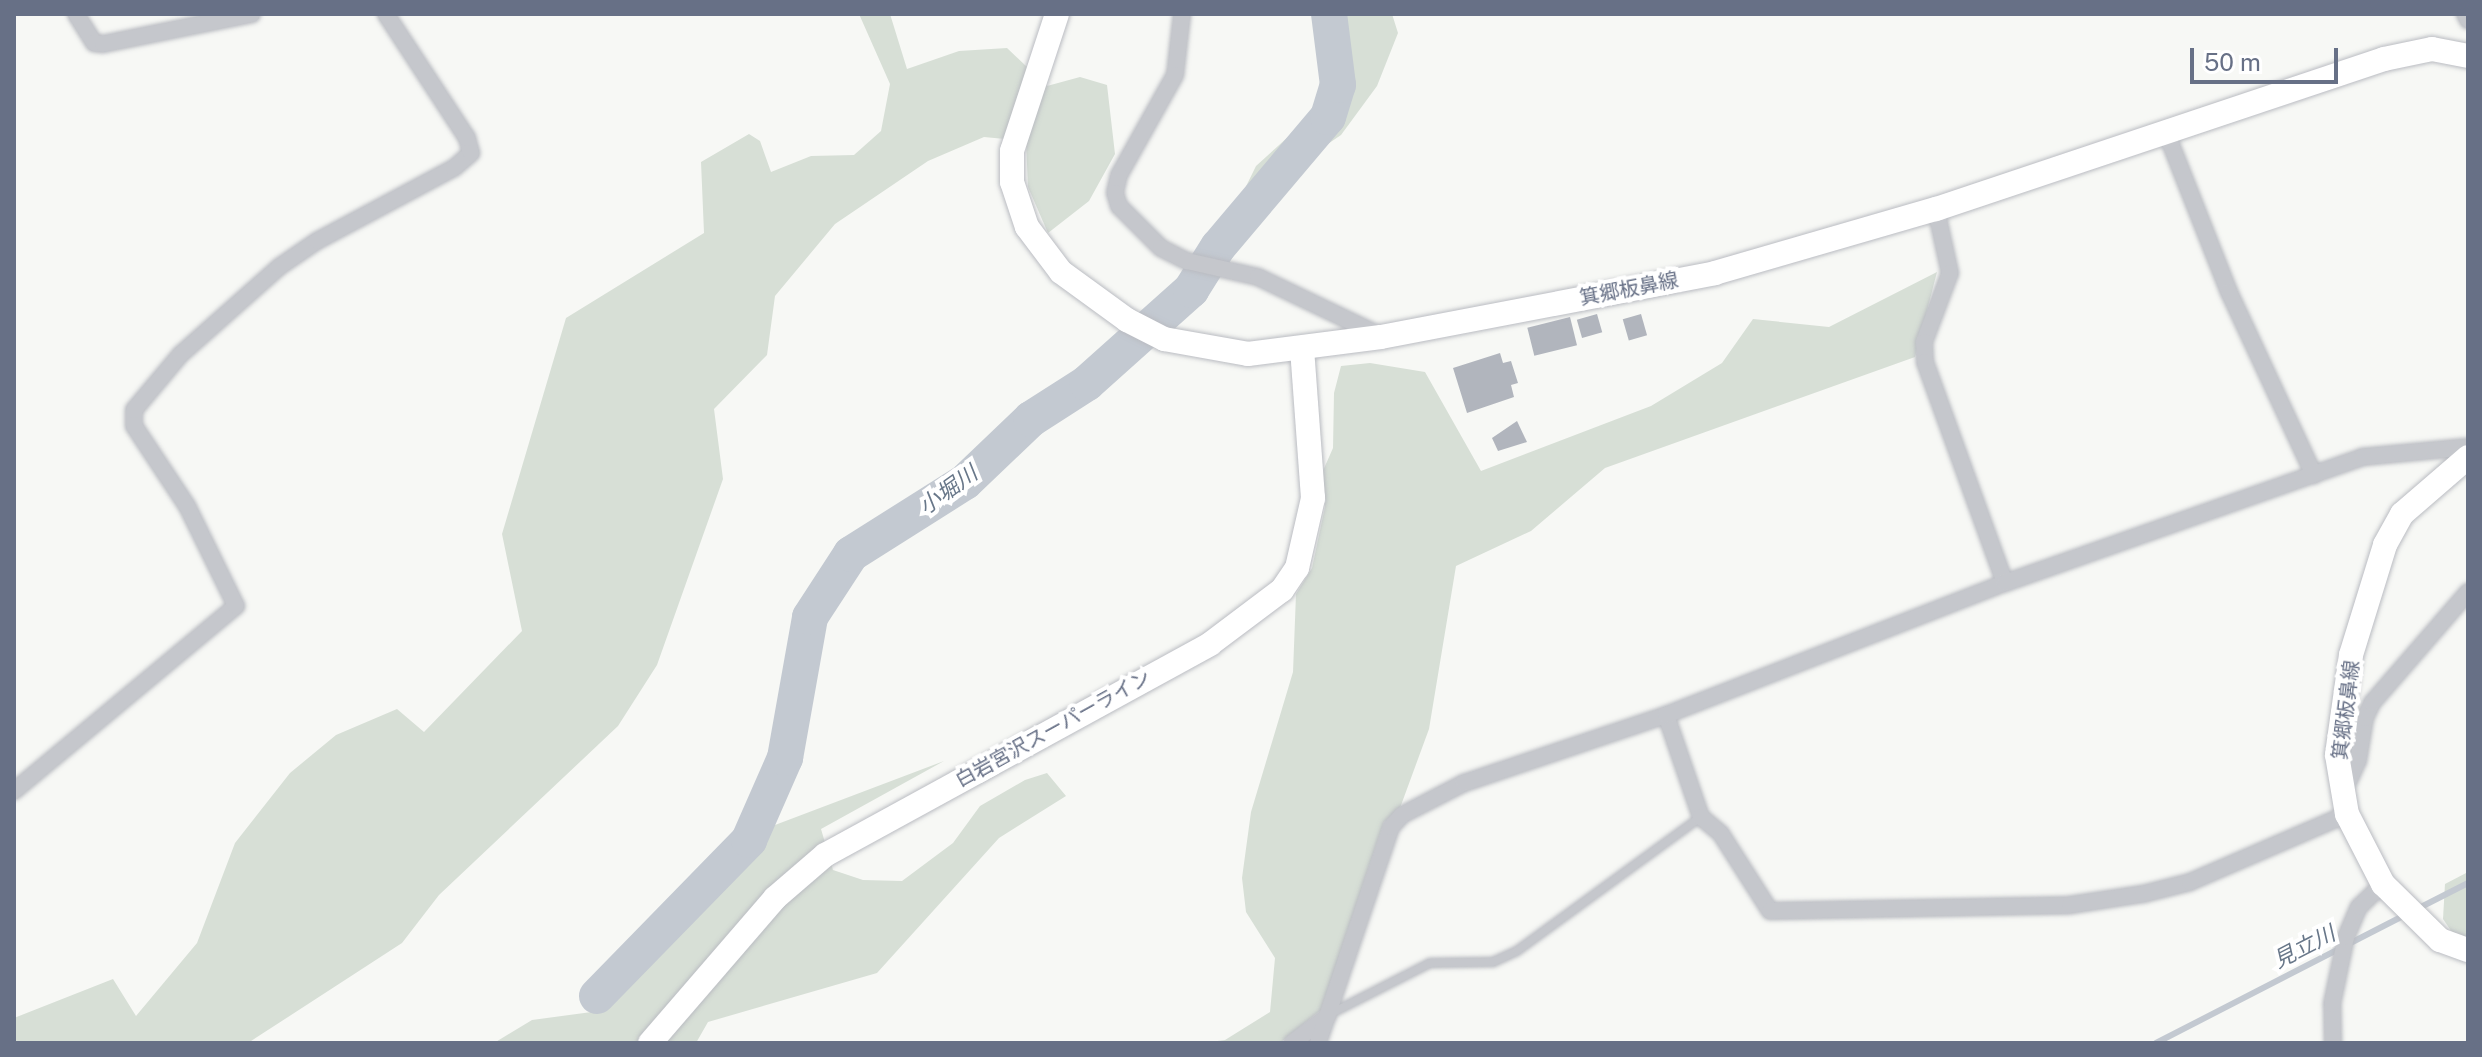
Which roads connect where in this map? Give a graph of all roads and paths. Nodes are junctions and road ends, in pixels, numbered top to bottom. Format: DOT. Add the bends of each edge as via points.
graph roads {
  1 [pos="76,14"];
  2 [pos="252,14"];
  3 [pos="386,14"];
  4 [pos="1057,14"];
  5 [pos="1182,14"];
  6 [pos="2465,14"];
  7 [pos="2468,20"];
  8 [pos="2468,56"];
  9 [pos="2166,132"];
  10 [pos="1936,209"];
  11 [pos="1381,337"];
  12 [pos="1302,348"];
  13 [pos="2468,447"];
  14 [pos="2468,457"];
  15 [pos="2314,475"];
  16 [pos="2005,583"];
  17 [pos="2468,592"];
  18 [pos="1666,715"];
  19 [pos="14,791"];
  20 [pos="2345,804"];
  21 [pos="1701,817"];
  22 [pos="2383,884"];
  23 [pos="2468,950"];
  24 [pos="1328,1016"];
  25 [pos="650,1043"];
  26 [pos="1292,1043"];
  27 [pos="1318,1043"];
  28 [pos="2333,1043"];
  1 -- 2 [label="street" via="94,43 103,44"];
  3 -- 19 [label="street" via="467,138 471,153 454,168 279,267 180,355 134,410 134,426 187,506 236,606"];
  4 -- 12 [label="main road, 箕郷板鼻線" via="1012,151 1016,198 1035,241 1061,272 1102,305 1164,339 1248,354"];
  5 -- 11 [label="street" via="1175,75 1119,175 1119,206 1161,248 1187,261 1258,277"];
  6 -- 7 [label="street"];
  8 -- 9 [label="main road, 箕郷板鼻線" via="2432,49 2384,59"];
  9 -- 10 [label="main road, 箕郷板鼻線"];
  9 -- 15 [label="street" via="2229,292"];
  10 -- 11 [label="main road, 箕郷板鼻線" via="1715,273"];
  10 -- 16 [label="street" via="1950,273 1924,342 1925,362"];
  11 -- 12 [label="main road, 箕郷板鼻線"];
  12 -- 25 [label="main road, 白岩宮沢スーパーライン" via="1313,498 1297,568 1282,590 1210,644 825,855 775,898"];
  13 -- 15 [label="street" via="2362,457"];
  14 -- 20 [label="main road, 箕郷板鼻線" via="2402,514 2371,578 2337,755"];
  15 -- 16 [label="street"];
  16 -- 18 [label="street"];
  17 -- 20 [label="street" via="2372,703"];
  18 -- 21 [label="street"];
  18 -- 24 [label="street" via="1464,783 1402,815 1391,827"];
  20 -- 21 [label="street" via="2190,882 2143,894 2070,905 1778,912 1766,908 1721,834"];
  20 -- 22 [label="main road, 箕郷板鼻線"];
  21 -- 24 [label="lane" via="1517,951 1493,962 1430,963"];
  22 -- 23 [label="main road, 箕郷板鼻線" via="2440,940"];
  22 -- 28 [label="street" via="2359,907 2346,937 2332,1004"];
  24 -- 26 [label="street"];
  24 -- 27 [label="street"];
}
